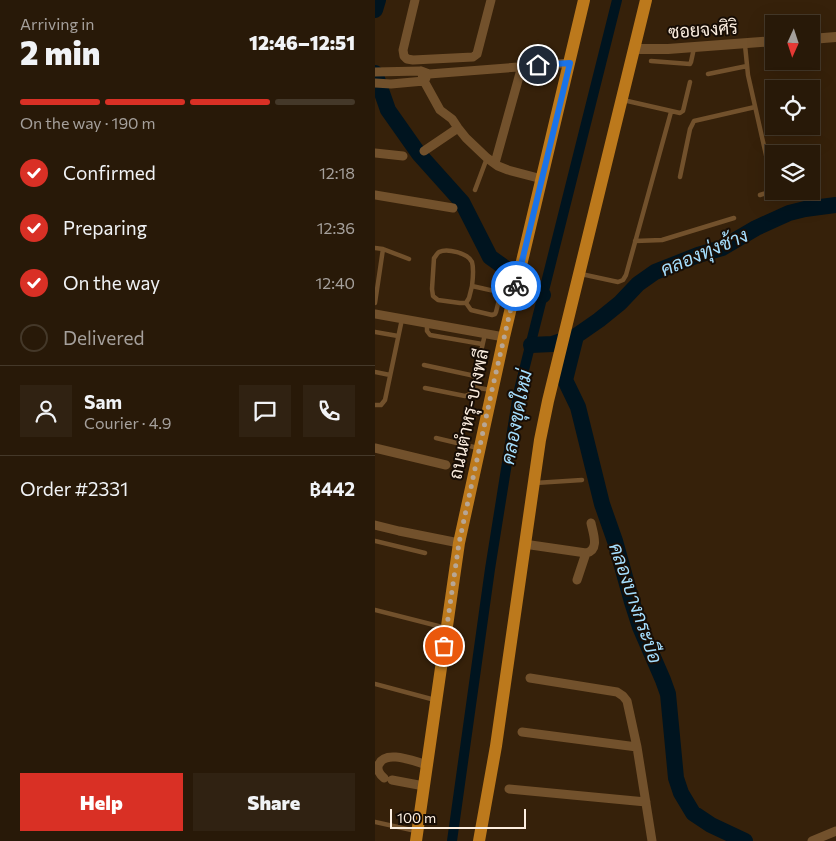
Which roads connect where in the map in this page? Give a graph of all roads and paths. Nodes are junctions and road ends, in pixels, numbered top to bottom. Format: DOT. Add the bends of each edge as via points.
graph roads {
  1 [pos="415,0"];
  2 [pos="491,0"];
  3 [pos="584,0"];
  4 [pos="646,0"];
  5 [pos="836,37"];
  6 [pos="820,38"];
  7 [pos="765,42"];
  8 [pos="744,43"];
  9 [pos="695,47"];
  10 [pos="635,49"];
  11 [pos="651,61"];
  12 [pos="570,63"];
  13 [pos="522,66"];
  14 [pos="747,66"];
  15 [pos="376,73"];
  16 [pos="708,74"];
  17 [pos="425,75"];
  18 [pos="690,82"];
  19 [pos="377,84"];
  20 [pos="622,100"];
  21 [pos="755,107"];
  22 [pos="671,112"];
  23 [pos="458,128"];
  24 [pos="424,151"];
  25 [pos="375,153"];
  26 [pos="403,156"];
  27 [pos="491,160"];
  28 [pos="680,177"];
  29 [pos="542,179"];
  30 [pos="475,190"];
  31 [pos="375,195"];
  32 [pos="760,196"];
  33 [pos="453,208"];
  34 [pos="734,218"];
  35 [pos="635,242"];
  36 [pos="375,248"];
  37 [pos="383,249"];
  38 [pos="409,259"];
  39 [pos="579,273"];
  40 [pos="472,286"];
  41 [pos="501,292"];
  42 [pos="514,294"];
  43 [pos="466,302"];
  44 [pos="375,303"];
  45 [pos="375,314"];
  46 [pos="402,319"];
  47 [pos="427,324"];
  48 [pos="375,332"];
  49 [pos="485,334"];
  50 [pos="398,336"];
  51 [pos="504,337"];
  52 [pos="482,344"];
  53 [pos="424,365"];
  54 [pos="375,372"];
  55 [pos="390,375"];
  56 [pos="475,376"];
  57 [pos="473,387"];
  58 [pos="425,388"];
  59 [pos="492,390"];
  60 [pos="375,405"];
  61 [pos="436,438"];
  62 [pos="375,448"];
  63 [pos="480,449"];
  64 [pos="446,465"];
  65 [pos="582,480"];
  66 [pos="533,483"];
  67 [pos="591,523"];
  68 [pos="375,525"];
  69 [pos="375,541"];
  70 [pos="459,543"];
  71 [pos="524,544"];
  72 [pos="586,553"];
  73 [pos="425,554"];
  74 [pos="577,580"];
  75 [pos="375,610"];
  76 [pos="447,628"];
  77 [pos="529,678"];
  78 [pos="375,684"];
  79 [pos="436,700"];
  80 [pos="522,732"];
  81 [pos="637,747"];
  82 [pos="428,764"];
  83 [pos="424,786"];
  84 [pos="509,789"];
  85 [pos="646,802"];
  86 [pos="375,822"];
  87 [pos="836,831"];
  88 [pos="416,836"];
  89 [pos="479,841"];
  90 [pos="652,841"];
  91 [pos="811,841"];
  1 -- 2 [label="street" via="403,50 404,56 413,60 473,57 477,54"];
  3 -- 12 [label="main road, ถนนตำหรุ-บางพลี"];
  4 -- 10 [label="main road"];
  5 -- 6 [label="street"];
  7 -- 8 [label="street, ซอยจงศิริ"];
  8 -- 9 [label="street, ซอยจงศิริ"];
  8 -- 14 [label="lane"];
  9 -- 10 [label="street, ซอยจงศิริ"];
  9 -- 11 [label="lane" via="690,64"];
  10 -- 20 [label="main road"];
  12 -- 13 [label="street"];
  12 -- 29 [label="main road, ถนนตำหรุ-บางพลี"];
  13 -- 17 [label="street"];
  13 -- 27 [label="street"];
  14 -- 16 [label="lane"];
  14 -- 21 [label="lane"];
  15 -- 17 [label="street"];
  17 -- 19 [label="street" via="391,84"];
  17 -- 23 [label="street" via="440,110"];
  18 -- 22 [label="lane" via="683,111"];
  20 -- 22 [label="lane"];
  20 -- 39 [label="main road"];
  21 -- 28 [label="lane" via="694,121"];
  21 -- 32 [label="lane" via="773,186 772,191"];
  22 -- 35 [label="lane"];
  23 -- 24 [label="street"];
  23 -- 27 [label="street"];
  25 -- 26 [label="street"];
  27 -- 29 [label="street" via="508,170"];
  27 -- 30 [label="lane"];
  29 -- 42 [label="main road, ถนนตำหรุ-บางพลี"];
  31 -- 33 [label="street"];
  34 -- 35 [label="lane" via="662,240"];
  35 -- 39 [label="lane" via="621,282"];
  36 -- 37 [label="lane"];
  37 -- 38 [label="lane"];
  37 -- 44 [label="lane"];
  39 -- 66 [label="main road"];
  40 -- 41 [label="lane"];
  40 -- 43 [label="lane"];
  40 -- 43 [label="lane" via="473,265 468,256 446,250 437,254 432,277 433,296 438,300"];
  41 -- 42 [label="lane"];
  41 -- 43 [label="lane" via="495,314 471,310"];
  42 -- 51 [label="main road, ถนนตำหรุ-บางพลี"];
  45 -- 46 [label="street"];
  46 -- 47 [label="street"];
  46 -- 50 [label="lane"];
  47 -- 49 [label="street"];
  47 -- 52 [label="lane" via="430,335"];
  48 -- 50 [label="lane"];
  49 -- 51 [label="street"];
  49 -- 52 [label="lane"];
  50 -- 55 [label="lane"];
  51 -- 59 [label="main road, ถนนตำหรุ-บางพลี"];
  52 -- 56 [label="lane"];
  53 -- 56 [label="lane"];
  54 -- 55 [label="lane"];
  55 -- 60 [label="lane" via="385,400 381,405"];
  56 -- 57 [label="lane"];
  57 -- 58 [label="lane" via="465,396"];
  57 -- 59 [label="lane"];
  59 -- 63 [label="main road, ถนนตำหรุ-บางพลี"];
  61 -- 63 [label="lane"];
  62 -- 64 [label="street"];
  63 -- 70 [label="main road, ถนนตำหรุ-บางพลี"];
  65 -- 66 [label="lane"];
  66 -- 71 [label="main road"];
  67 -- 72 [label="street" via="595,543 594,548"];
  68 -- 70 [label="street"];
  69 -- 73 [label="lane"];
  70 -- 76 [label="main road, ถนนตำหรุ-บางพลี"];
  71 -- 72 [label="street"];
  71 -- 89 [label="main road" via="496,746"];
  72 -- 74 [label="street"];
  75 -- 76 [label="lane"];
  76 -- 79 [label="main road, ถนนตำหรุ-บางพลี"];
  77 -- 81 [label="street" via="617,692 627,702"];
  78 -- 79 [label="lane"];
  79 -- 82 [label="main road, ถนนตำหรุ-บางพลี"];
  80 -- 81 [label="street"];
  81 -- 85 [label="street"];
  82 -- 83 [label="main road, ถนนตำหรุ-บางพลี"];
  82 -- 83 [label="street" via="393,756 386,757 377,767 380,775 388,779"];
  83 -- 88 [label="main road, ถนนตำหรุ-บางพลี"];
  84 -- 85 [label="street"];
  85 -- 90 [label="street"];
  86 -- 88 [label="lane"];
  87 -- 91 [label="street"];
}
